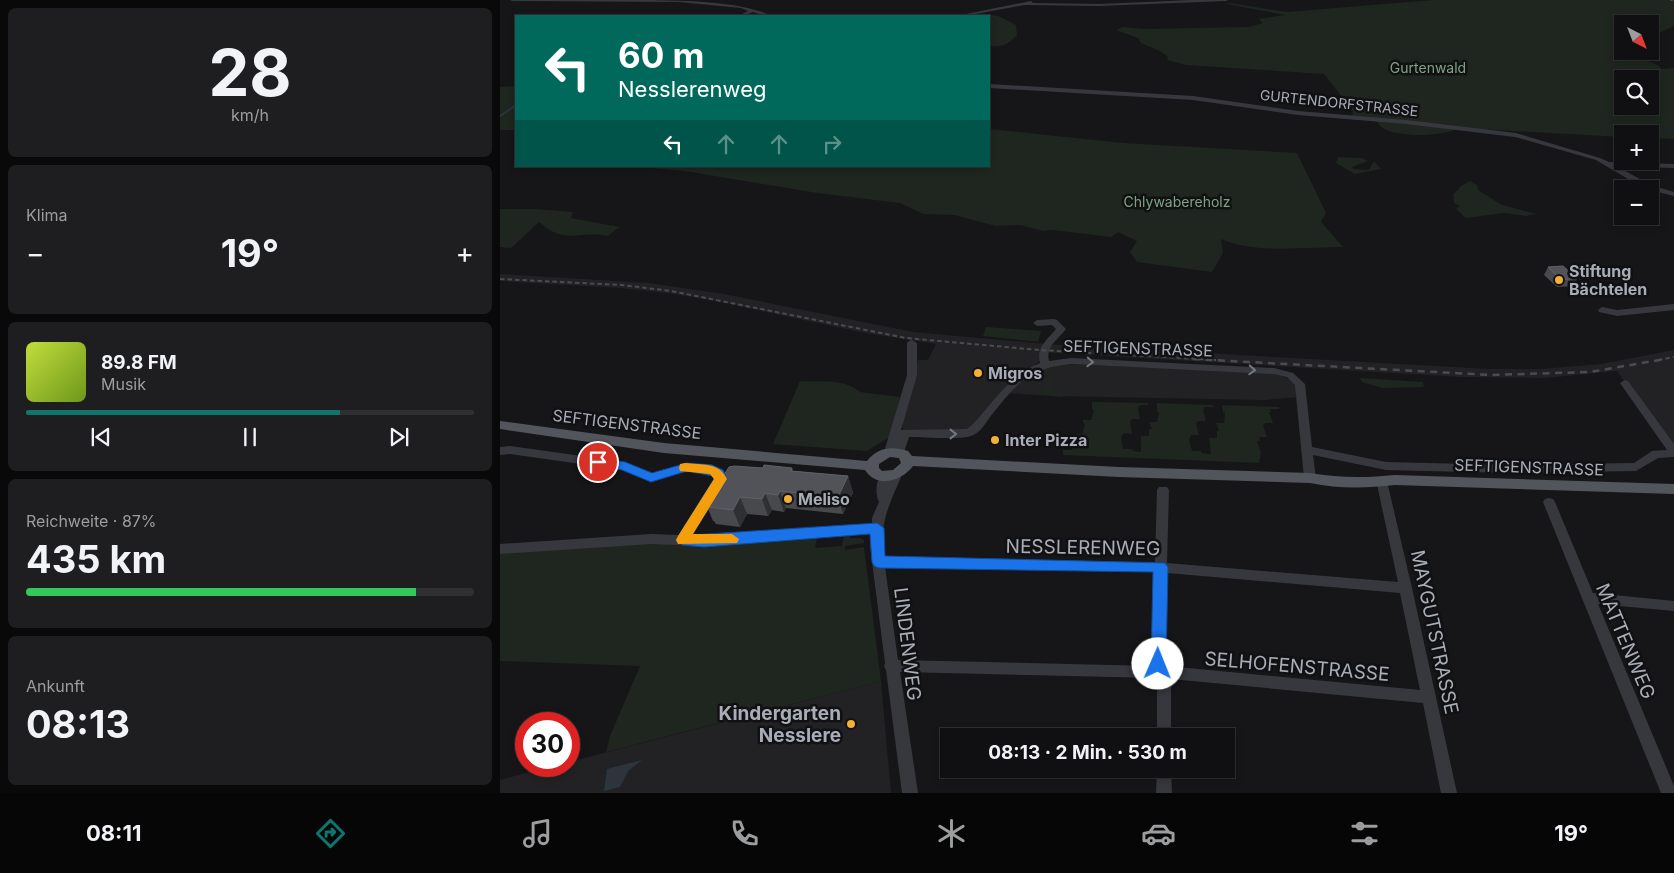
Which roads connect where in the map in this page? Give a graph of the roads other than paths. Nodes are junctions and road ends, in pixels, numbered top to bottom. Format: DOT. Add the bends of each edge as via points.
graph roads {
  1 [pos="512,0"];
  2 [pos="738,0"];
  3 [pos="1036,0"];
  4 [pos="1226,0"];
  5 [pos="1027,4"];
  6 [pos="723,5"];
  7 [pos="754,10"];
  8 [pos="742,15"];
  9 [pos="767,15"];
  10 [pos="964,15"];
  11 [pos="990,86"];
  12 [pos="1610,164"];
  13 [pos="1674,166"];
  14 [pos="1674,194"];
  15 [pos="1674,307"];
  16 [pos="1602,310"];
  17 [pos="1037,323"];
  18 [pos="912,343"];
  19 [pos="1045,364"];
  20 [pos="1625,383"];
  21 [pos="500,425"];
  22 [pos="900,434"];
  23 [pos="1306,450"];
  24 [pos="500,451"];
  25 [pos="1674,452"];
  26 [pos="873,463"];
  27 [pos="897,464"];
  28 [pos="1310,478"];
  29 [pos="1382,480"];
  30 [pos="1674,489"];
  31 [pos="1164,490"];
  32 [pos="1549,502"];
  33 [pos="877,528"];
  34 [pos="682,540"];
  35 [pos="500,549"];
  36 [pos="879,562"];
  37 [pos="1160,567"];
  38 [pos="1406,588"];
  39 [pos="1588,598"];
  40 [pos="1674,606"];
  41 [pos="891,666"];
  42 [pos="1161,672"];
  43 [pos="1428,697"];
  44 [pos="1164,728"];
  45 [pos="1164,778"];
  46 [pos="910,793"];
  47 [pos="1164,793"];
  48 [pos="1449,793"];
  49 [pos="1669,793"];
  1 -- 6 [label="street" via="672,1"];
  2 -- 6 [label="street"];
  3 -- 5 [label="street"];
  4 -- 5 [label="street"];
  5 -- 10 [label="street"];
  6 -- 7 [label="street"];
  7 -- 8 [label="street"];
  7 -- 9 [label="street"];
  11 -- 12 [label="street, GURTENDORFSTRASSE" via="1193,98 1312,115 1493,131 1575,150"];
  12 -- 13 [label="street"];
  12 -- 14 [label="street, GURTENDORFSTRASSE" via="1648,187"];
  15 -- 16 [label="street" via="1617,313"];
  17 -- 19 [label="street" via="1051,321 1059,324 1061,329 1046,344"];
  18 -- 22 [label="street, LINDENWEG" via="912,375"];
  22 -- 19 [label="street, SEFTIGENSTRASSE, one-way" via="960,435 971,432 1014,382"];
  19 -- 23 [label="street, SEFTIGENSTRASSE, one-way" via="1071,362 1286,374 1296,379 1301,388"];
  20 -- 25 [label="street"];
  21 -- 26 [label="main road, SEFTIGENSTRASSE" via="664,448"];
  22 -- 27 [label="street, LINDENWEG"];
  23 -- 25 [label="street" via="1380,465 1508,469 1636,467 1656,454"];
  23 -- 28 [label="street, SEFTIGENSTRASSE"];
  24 -- 34 [label="street" via="625,466 651,478 687,467 712,470 721,479"];
  26 -- 27 [label="main road"];
  26 -- 27 [label="main road" via="875,473"];
  27 -- 28 [label="main road, SEFTIGENSTRASSE" via="1047,472"];
  27 -- 33 [label="street, LINDENWEG" via="881,493 884,501"];
  28 -- 29 [label="main road, SEFTIGENSTRASSE" via="1357,483"];
  29 -- 30 [label="main road, SEFTIGENSTRASSE"];
  29 -- 38 [label="street, MAYGUTSTRASSE"];
  31 -- 37 [label="street"];
  32 -- 39 [label="street, MATTENWEG"];
  33 -- 34 [label="street"];
  33 -- 36 [label="street, LINDENWEG"];
  34 -- 35 [label="street"];
  36 -- 37 [label="street, NESSLERENWEG"];
  36 -- 41 [label="street, LINDENWEG"];
  37 -- 38 [label="street, NESSLERENWEG"];
  37 -- 42 [label="street" via="1158,664"];
  38 -- 43 [label="street, MAYGUTSTRASSE"];
  39 -- 40 [label="street"];
  39 -- 49 [label="street, MATTENWEG"];
  41 -- 42 [label="street, SELHOFENSTRASSE"];
  41 -- 46 [label="street, LINDENWEG"];
  42 -- 43 [label="street, SELHOFENSTRASSE"];
  42 -- 44 [label="street" via="1165,681"];
  43 -- 48 [label="street, MAYGUTSTRASSE"];
  45 -- 47 [label="street"];
}
